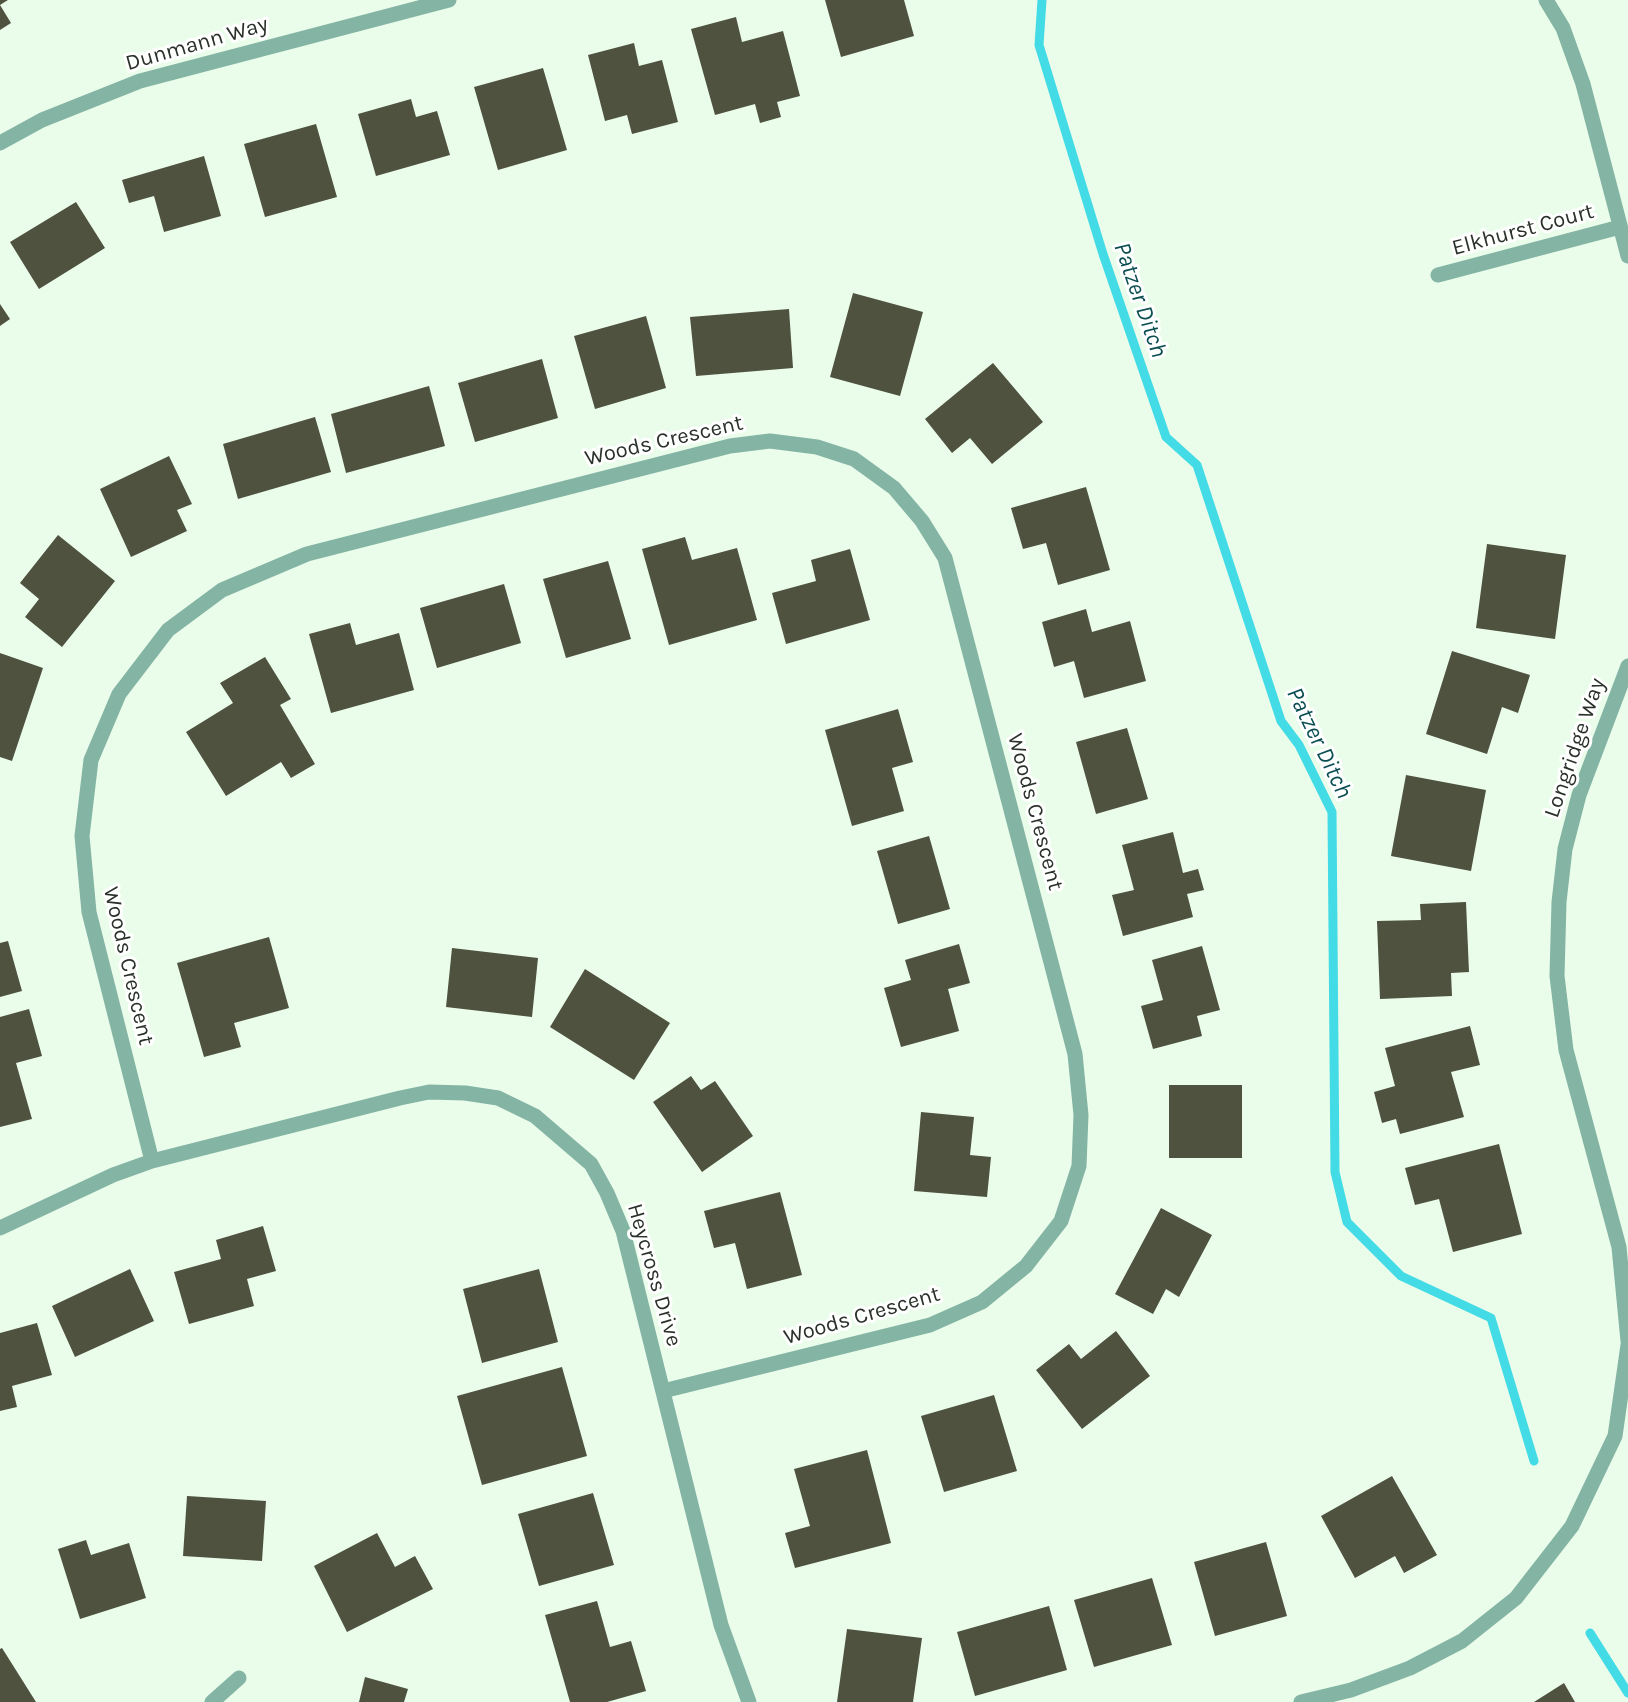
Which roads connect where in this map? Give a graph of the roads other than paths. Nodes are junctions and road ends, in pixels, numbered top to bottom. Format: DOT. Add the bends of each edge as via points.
graph roads {
  1 [pos="449,0"];
  2 [pos="1546,0"];
  3 [pos="0,142"];
  4 [pos="1620,227"];
  5 [pos="1628,256"];
  6 [pos="1438,275"];
  7 [pos="1628,666"];
  8 [pos="152,1161"];
  9 [pos="0,1228"];
  10 [pos="1628,1343"];
  11 [pos="663,1391"];
  12 [pos="240,1678"];
  13 [pos="213,1702"];
  14 [pos="749,1702"];
  15 [pos="1301,1702"];
  1 -- 3 [label="street, Dunmann Way" via="140,81 42,120"];
  2 -- 4 [label="street" via="1563,28 1582,84"];
  4 -- 5 [label="street"];
  4 -- 6 [label="street, Elkhurst Court"];
  7 -- 10 [label="street, Longridge Way" via="1578,795 1565,849 1557,976 1566,1050 1619,1247"];
  8 -- 9 [label="street, Heycross Drive"];
  8 -- 11 [label="street, Heycross Drive" via="429,1092 498,1098 535,1116 591,1164 623,1231"];
  8 -- 11 [label="street, Woods Crescent" via="89,912 82,836 91,760 119,694 168,630 222,590 306,554 730,446 770,441 817,447 854,459 894,488 922,521 945,558 1075,1054 1081,1115 1079,1166 1061,1221 1026,1266 982,1302 930,1325"];
  10 -- 15 [label="street, Longridge Way" via="1615,1436 1572,1526 1516,1598 1462,1641 1410,1668 1351,1690"];
  11 -- 14 [label="street, Heycross Drive" via="721,1625"];
  12 -- 13 [label="street"];
}
